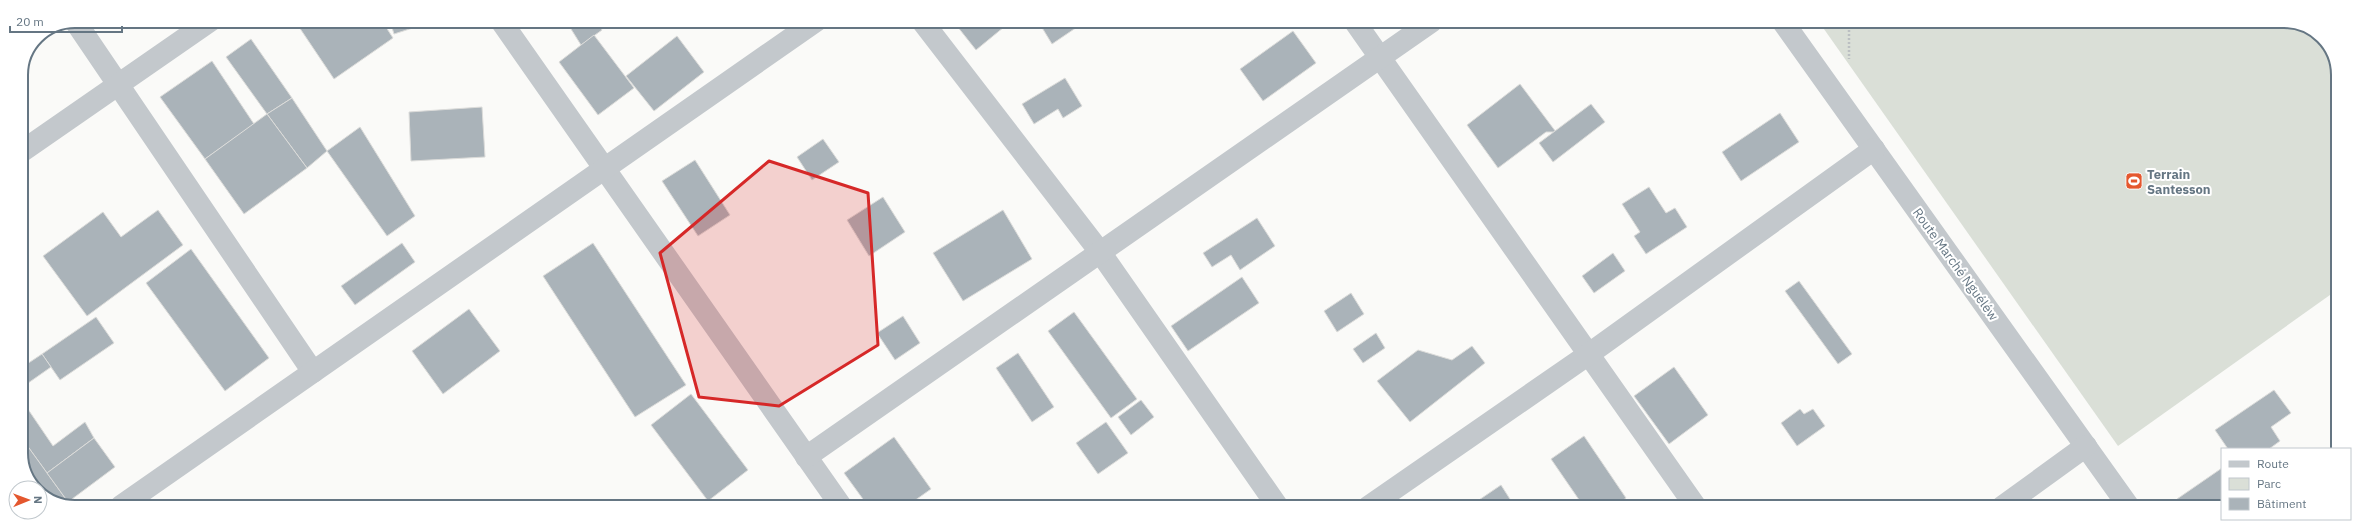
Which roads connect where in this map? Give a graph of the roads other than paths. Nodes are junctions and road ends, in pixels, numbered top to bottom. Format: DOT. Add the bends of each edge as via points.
graph roads {
  1 [pos="79,28"];
  2 [pos="200,28"];
  3 [pos="506,28"];
  4 [pos="806,28"];
  5 [pos="927,28"];
  6 [pos="1359,28"];
  7 [pos="1422,28"];
  8 [pos="1787,28"];
  9 [pos="1381,57"];
  10 [pos="118,85"];
  11 [pos="28,147"];
  12 [pos="1874,149"];
  13 [pos="604,169"];
  14 [pos="1100,252"];
  15 [pos="1589,354"];
  16 [pos="313,372"];
  17 [pos="2086,446"];
  18 [pos="806,457"];
  19 [pos="130,500"];
  20 [pos="837,500"];
  21 [pos="1274,500"];
  22 [pos="1378,500"];
  23 [pos="1691,500"];
  24 [pos="2012,500"];
  25 [pos="2124,500"];
  1 -- 10 [label="street"];
  2 -- 10 [label="street"];
  3 -- 13 [label="street"];
  4 -- 13 [label="street"];
  5 -- 14 [label="street"];
  6 -- 9 [label="street"];
  7 -- 9 [label="street"];
  8 -- 12 [label="street, Route Marché Nguéléw"];
  9 -- 14 [label="street"];
  9 -- 15 [label="street"];
  10 -- 11 [label="street"];
  10 -- 16 [label="street"];
  12 -- 15 [label="street"];
  12 -- 17 [label="street, Route Marché Nguéléw"];
  13 -- 16 [label="street"];
  13 -- 18 [label="street"];
  14 -- 18 [label="street"];
  14 -- 21 [label="street"];
  15 -- 22 [label="street"];
  15 -- 23 [label="street"];
  16 -- 19 [label="street"];
  17 -- 24 [label="street"];
  17 -- 25 [label="street, Route Marché Nguéléw"];
  18 -- 20 [label="street"];
}
